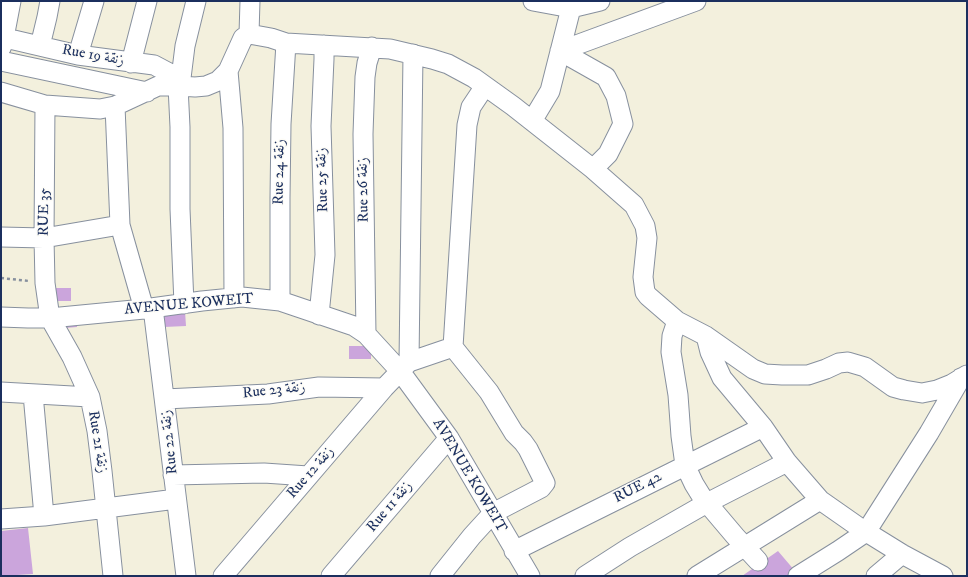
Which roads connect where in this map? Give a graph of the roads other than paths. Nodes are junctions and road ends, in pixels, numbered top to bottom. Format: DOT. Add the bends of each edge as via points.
graph roads {
  1 [pos="11,1"];
  2 [pos="50,1"];
  3 [pos="94,1"];
  4 [pos="147,1"];
  5 [pos="196,1"];
  6 [pos="250,1"];
  7 [pos="533,1"];
  8 [pos="600,1"];
  9 [pos="696,1"];
  10 [pos="570,4"];
  11 [pos="249,34"];
  12 [pos="2,41"];
  13 [pos="286,43"];
  14 [pos="324,45"];
  15 [pos="40,46"];
  16 [pos="372,47"];
  17 [pos="560,51"];
  18 [pos="413,54"];
  19 [pos="78,55"];
  20 [pos="1,61"];
  21 [pos="130,62"];
  22 [pos="228,71"];
  23 [pos="179,86"];
  24 [pos="485,86"];
  25 [pos="1,92"];
  26 [pos="147,92"];
  27 [pos="45,105"];
  28 [pos="115,106"];
  29 [pos="532,121"];
  30 [pos="592,169"];
  31 [pos="120,225"];
  32 [pos="1,237"];
  33 [pos="44,238"];
  34 [pos="234,298"];
  35 [pos="280,300"];
  36 [pos="184,304"];
  37 [pos="148,308"];
  38 [pos="319,315"];
  39 [pos="1,317"];
  40 [pos="50,318"];
  41 [pos="677,321"];
  42 [pos="366,334"];
  43 [pos="706,336"];
  44 [pos="453,347"];
  45 [pos="405,366"];
  46 [pos="964,377"];
  47 [pos="384,388"];
  48 [pos="1,392"];
  49 [pos="33,394"];
  50 [pos="90,397"];
  51 [pos="165,399"];
  52 [pos="763,427"];
  53 [pos="449,438"];
  54 [pos="787,462"];
  55 [pos="685,465"];
  56 [pos="173,475"];
  57 [pos="308,476"];
  58 [pos="176,499"];
  59 [pos="820,500"];
  60 [pos="707,503"];
  61 [pos="107,507"];
  62 [pos="493,513"];
  63 [pos="44,516"];
  64 [pos="1,519"];
  65 [pos="866,532"];
  66 [pos="745,547"];
  67 [pos="514,551"];
  68 [pos="902,554"];
  69 [pos="758,561"];
  70 [pos="915,570"];
  71 [pos="799,575"];
  72 [pos="114,576"];
  73 [pos="186,576"];
  74 [pos="223,576"];
  75 [pos="331,576"];
  76 [pos="440,576"];
  77 [pos="530,576"];
  78 [pos="585,576"];
  79 [pos="697,576"];
  80 [pos="876,576"];
  81 [pos="943,576"];
  1 -- 12 [label="street"];
  2 -- 15 [label="street"];
  3 -- 19 [label="street"];
  4 -- 21 [label="street"];
  5 -- 23 [label="street" via="184,46"];
  6 -- 11 [label="street"];
  7 -- 10 [label="street"];
  8 -- 10 [label="street"];
  9 -- 17 [label="street"];
  10 -- 17 [label="street"];
  11 -- 13 [label="street"];
  11 -- 22 [label="street" via="243,38"];
  12 -- 15 [label="street, Rue 19 زنقة"];
  13 -- 14 [label="street"];
  13 -- 35 [label="street, Rue 24 زنقة" via="281,124"];
  14 -- 16 [label="street"];
  14 -- 38 [label="street, Rue 25 زنقة" via="321,126 325,256"];
  15 -- 19 [label="street, Rue 19 زنقة"];
  16 -- 18 [label="street"];
  16 -- 42 [label="street, Rue 26 زنقة" via="365,77 363,134"];
  17 -- 29 [label="street" via="550,90"];
  17 -- 30 [label="street" via="606,77 616,96 624,124 608,154"];
  18 -- 24 [label="street" via="448,64"];
  18 -- 45 [label="street"];
  19 -- 21 [label="street, Rue 19 زنقة"];
  20 -- 26 [label="street"];
  21 -- 23 [label="street, Rue 19 زنقة" via="162,68 171,74"];
  22 -- 23 [label="street" via="218,81 206,86"];
  22 -- 34 [label="street" via="233,128"];
  23 -- 26 [label="street" via="158,86"];
  23 -- 36 [label="street"];
  24 -- 29 [label="street"];
  24 -- 44 [label="street" via="471,107 467,125"];
  25 -- 27 [label="street"];
  26 -- 28 [label="street"];
  27 -- 28 [label="street" via="100,109"];
  27 -- 33 [label="street, RUE 35"];
  28 -- 31 [label="street, Rue 22 زنقة"];
  29 -- 30 [label="street"];
  30 -- 41 [label="street" via="634,206 642,219 647,238 643,269 645,292"];
  31 -- 33 [label="street"];
  31 -- 37 [label="street, Rue 22 زنقة"];
  32 -- 33 [label="street"];
  33 -- 40 [label="street, RUE 35" via="45,283"];
  34 -- 35 [label="street, AVENUE KOWEIT"];
  34 -- 36 [label="street, AVENUE KOWEIT"];
  35 -- 38 [label="street, AVENUE KOWEIT"];
  36 -- 37 [label="street, AVENUE KOWEIT"];
  37 -- 40 [label="street, AVENUE KOWEIT"];
  37 -- 51 [label="street, Rue 22 زنقة"];
  38 -- 42 [label="street, AVENUE KOWEIT" via="354,326"];
  39 -- 40 [label="street, AVENUE KOWEIT"];
  40 -- 50 [label="street, Rue 21 زنقة" via="72,357"];
  41 -- 43 [label="street"];
  41 -- 55 [label="street" via="672,336 671,352"];
  42 -- 45 [label="street, AVENUE KOWEIT"];
  43 -- 46 [label="street" via="743,363 765,374 808,375 848,362 865,367 893,387 922,393 937,390"];
  43 -- 52 [label="street" via="722,378"];
  44 -- 45 [label="street"];
  44 -- 62 [label="street" via="489,392 528,449 545,482 541,488"];
  45 -- 47 [label="street, Rue 12 زنقة"];
  45 -- 53 [label="street, AVENUE KOWEIT"];
  46 -- 65 [label="street"];
  47 -- 51 [label="street, Rue 23 زنقة" via="319,387 268,394"];
  47 -- 57 [label="street, Rue 12 زنقة"];
  48 -- 49 [label="street"];
  49 -- 50 [label="street"];
  49 -- 63 [label="street"];
  50 -- 61 [label="street, Rue 21 زنقة"];
  51 -- 56 [label="street, Rue 22 زنقة"];
  52 -- 54 [label="street"];
  52 -- 55 [label="street, RUE 42"];
  53 -- 62 [label="street, AVENUE KOWEIT"];
  53 -- 75 [label="street, Rue 11 زنقة"];
  54 -- 59 [label="street"];
  54 -- 60 [label="street"];
  55 -- 60 [label="street"];
  55 -- 67 [label="street, RUE 42"];
  56 -- 57 [label="street" via="264,473"];
  56 -- 58 [label="street, Rue 22 زنقة"];
  57 -- 74 [label="street, Rue 12 زنقة"];
  58 -- 61 [label="street"];
  58 -- 73 [label="street, Rue 22 زنقة"];
  59 -- 65 [label="street"];
  59 -- 66 [label="street"];
  60 -- 66 [label="street"];
  60 -- 78 [label="street"];
  61 -- 63 [label="street"];
  61 -- 72 [label="street, Rue 21 زنقة"];
  62 -- 67 [label="street, AVENUE KOWEIT"];
  62 -- 76 [label="street"];
  63 -- 64 [label="street"];
  65 -- 68 [label="street"];
  65 -- 71 [label="street"];
  66 -- 69 [label="street"];
  66 -- 79 [label="street"];
  67 -- 77 [label="street, AVENUE KOWEIT"];
  68 -- 70 [label="street"];
  68 -- 80 [label="street"];
  70 -- 81 [label="street"];
}
